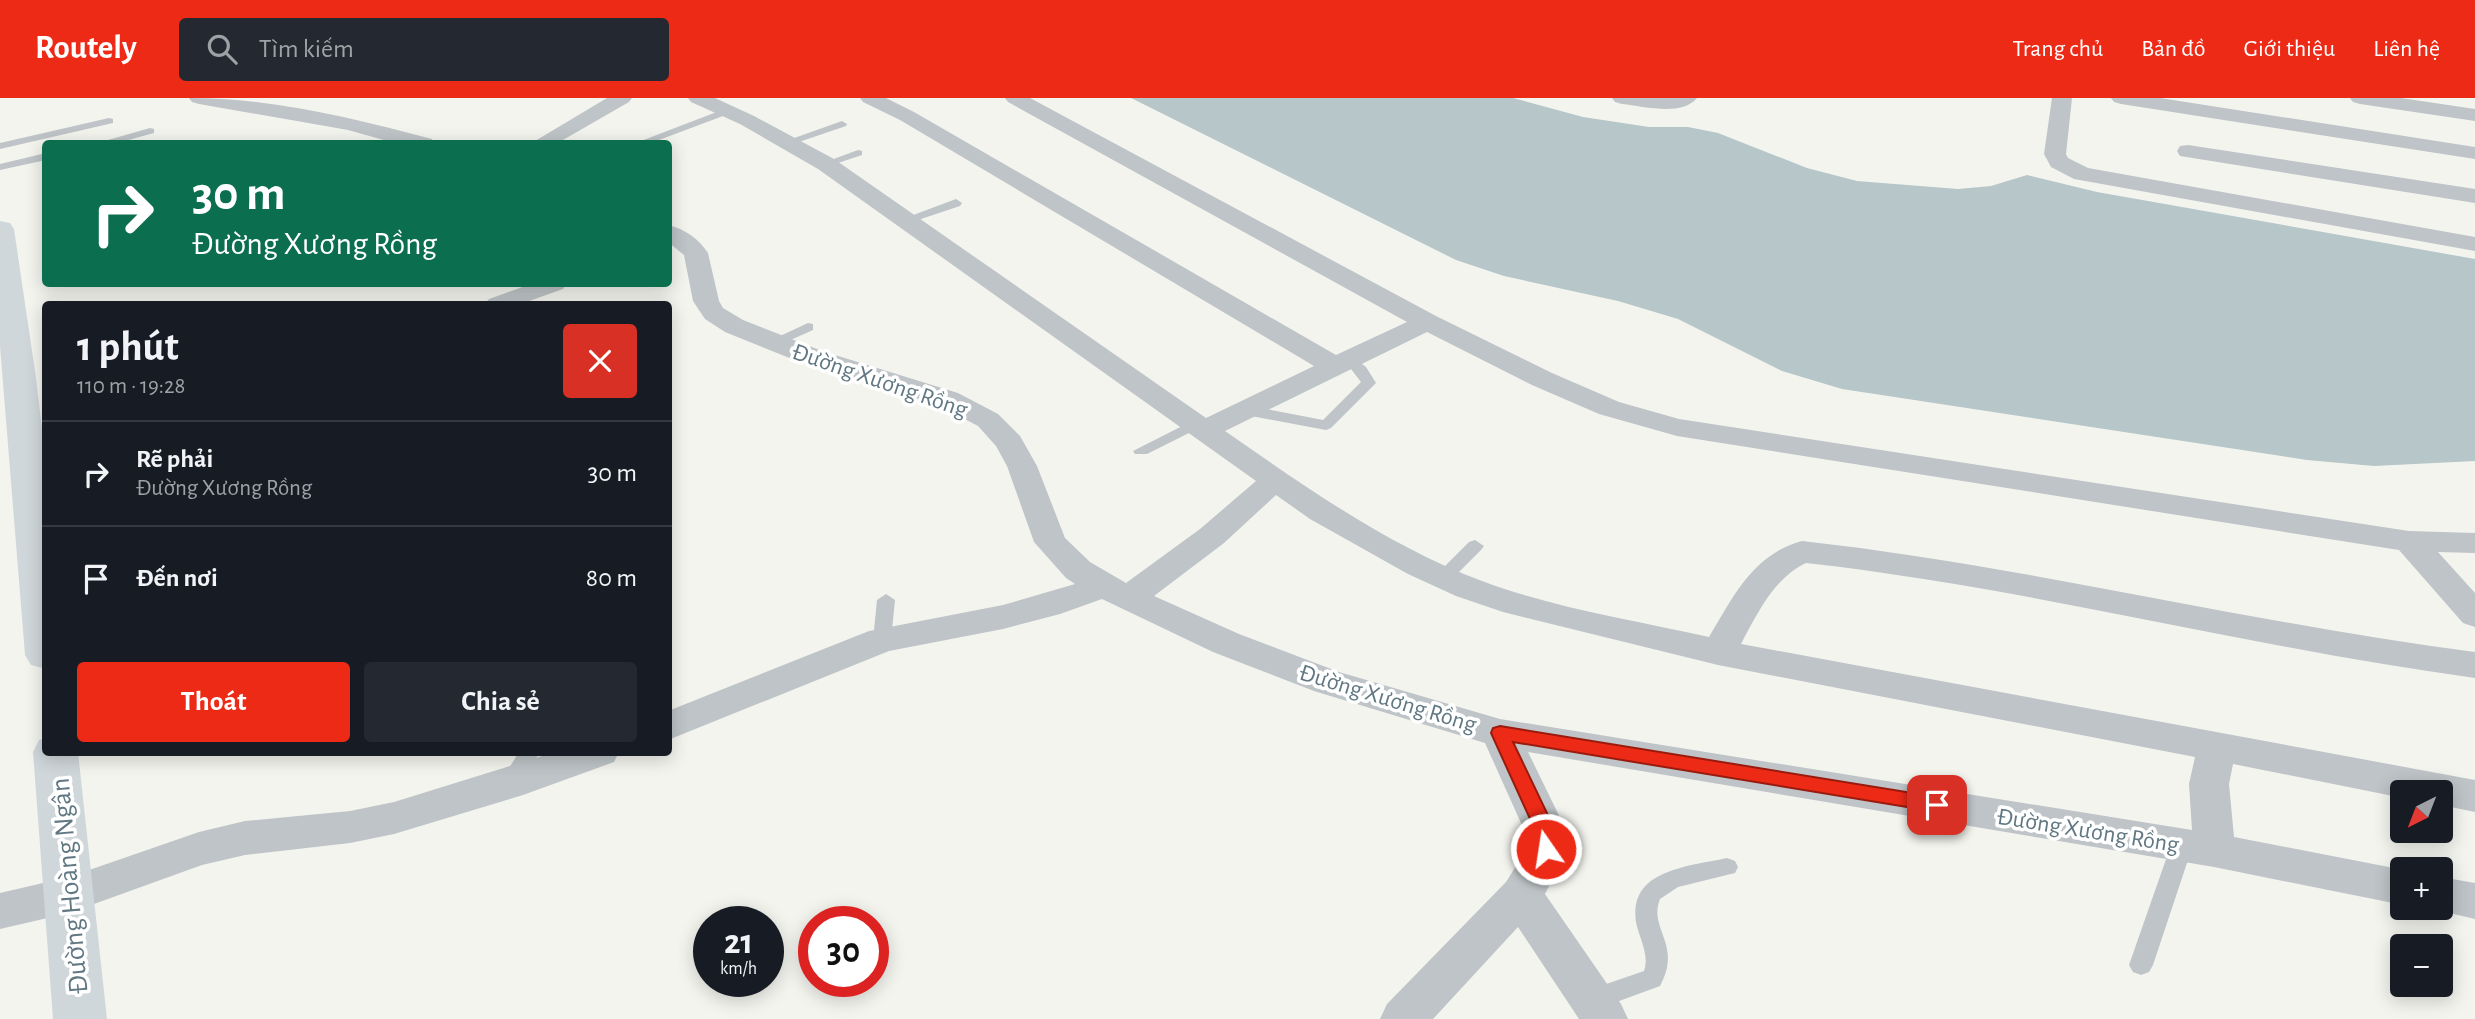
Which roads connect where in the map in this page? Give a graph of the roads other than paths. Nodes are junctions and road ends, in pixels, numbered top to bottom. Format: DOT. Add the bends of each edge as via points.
graph roads {
  1 [pos="199,98"];
  2 [pos="622,98"];
  3 [pos="698,98"];
  4 [pos="870,98"];
  5 [pos="1015,98"];
  6 [pos="1622,98"];
  7 [pos="1688,98"];
  8 [pos="2062,98"];
  9 [pos="2121,98"];
  10 [pos="2360,98"];
  11 [pos="2179,102"];
  12 [pos="727,111"];
  13 [pos="2475,115"];
  14 [pos="109,121"];
  15 [pos="842,124"];
  16 [pos="150,131"];
  17 [pos="115,140"];
  18 [pos="392,140"];
  19 [pos="547,140"];
  20 [pos="650,140"];
  21 [pos="789,142"];
  22 [pos="0,146"];
  23 [pos="2188,150"];
  24 [pos="858,153"];
  25 [pos="2475,153"];
  26 [pos="42,157"];
  27 [pos="826,164"];
  28 [pos="0,167"];
  29 [pos="2199,196"];
  30 [pos="2475,196"];
  31 [pos="956,203"];
  32 [pos="906,220"];
  33 [pos="0,229"];
  34 [pos="672,234"];
  35 [pos="0,239"];
  36 [pos="2475,244"];
  37 [pos="546,287"];
  38 [pos="506,301"];
  39 [pos="1427,322"];
  40 [pos="808,327"];
  41 [pos="772,343"];
  42 [pos="1343,364"];
  43 [pos="1246,410"];
  44 [pos="1202,426"];
  45 [pos="1141,451"];
  46 [pos="1276,479"];
  47 [pos="2409,541"];
  48 [pos="2475,542"];
  49 [pos="40,545"];
  50 [pos="1475,546"];
  51 [pos="1444,577"];
  52 [pos="42,582"];
  53 [pos="1116,592"];
  54 [pos="886,600"];
  55 [pos="2475,615"];
  56 [pos="882,640"];
  57 [pos="1718,652"];
  58 [pos="2475,665"];
  59 [pos="672,724"];
  60 [pos="1500,733"];
  61 [pos="2216,749"];
  62 [pos="55,756"];
  63 [pos="580,756"];
  64 [pos="520,768"];
  65 [pos="2475,796"];
  66 [pos="2198,848"];
  67 [pos="1727,867"];
  68 [pos="2390,885"];
  69 [pos="69,895"];
  70 [pos="1521,895"];
  71 [pos="2453,897"];
  72 [pos="2475,901"];
  73 [pos="0,911"];
  74 [pos="2141,965"];
  75 [pos="1598,1010"];
  76 [pos="80,1019"];
  77 [pos="1403,1019"];
  1 -- 18 [label="street" via="350,124"];
  2 -- 19 [label="street"];
  3 -- 12 [label="street"];
  4 -- 42 [label="street"];
  5 -- 39 [label="street"];
  6 -- 7 [label="street" via="1671,103"];
  8 -- 29 [label="street" via="2055,153 2059,162 2081,174"];
  9 -- 11 [label="street"];
  10 -- 13 [label="street"];
  11 -- 23 [label="street"];
  11 -- 25 [label="street"];
  12 -- 20 [label="lane"];
  12 -- 21 [label="street"];
  14 -- 22 [label="lane"];
  15 -- 21 [label="lane"];
  16 -- 17 [label="lane"];
  21 -- 27 [label="street"];
  23 -- 29 [label="street"];
  23 -- 30 [label="street"];
  24 -- 27 [label="lane"];
  26 -- 28 [label="lane"];
  27 -- 32 [label="street"];
  29 -- 36 [label="street"];
  31 -- 32 [label="lane"];
  32 -- 44 [label="street"];
  33 -- 35 [label="street"];
  34 -- 41 [label="street, Đường Xương Rồng" via="696,253 706,301 714,313"];
  35 -- 49 [label="street"];
  37 -- 38 [label="street"];
  39 -- 42 [label="street"];
  39 -- 47 [label="street" via="1609,408 1677,427"];
  40 -- 41 [label="lane"];
  41 -- 53 [label="street, Đường Xương Rồng" via="948,399 988,420 1009,442 1022,466 1050,542 1079,570"];
  42 -- 43 [label="street"];
  42 -- 43 [label="lane" via="1361,370 1369,383 1326,425"];
  43 -- 44 [label="street"];
  44 -- 45 [label="lane"];
  44 -- 46 [label="street"];
  46 -- 51 [label="street" via="1321,512"];
  46 -- 53 [label="street" via="1212,536"];
  47 -- 48 [label="street"];
  47 -- 55 [label="street"];
  49 -- 52 [label="street"];
  50 -- 51 [label="lane"];
  51 -- 57 [label="street" via="1515,604"];
  53 -- 56 [label="street"];
  53 -- 60 [label="street, Đường Xương Rồng" via="1226,643 1327,682"];
  54 -- 56 [label="lane"];
  56 -- 59 [label="street"];
  57 -- 58 [label="street" via="1750,596 1782,561 1802,552 2017,583 2369,651"];
  57 -- 61 [label="street"];
  60 -- 66 [label="street, Đường Xương Rồng"];
  60 -- 70 [label="street" via="1546,832 1540,866"];
  61 -- 65 [label="street"];
  61 -- 66 [label="street"];
  62 -- 69 [label="street, Đường Hoàng Ngân"];
  63 -- 64 [label="street"];
  64 -- 69 [label="street" via="394,818 199,849"];
  66 -- 68 [label="street, Đường Xương Rồng"];
  66 -- 74 [label="lane"];
  67 -- 75 [label="lane" via="1661,885 1648,900 1645,920 1660,961 1658,972"];
  69 -- 73 [label="street"];
  69 -- 76 [label="street, Đường Hoàng Ngân"];
  70 -- 75 [label="street"];
  70 -- 77 [label="street"];
  71 -- 72 [label="street"];
}
